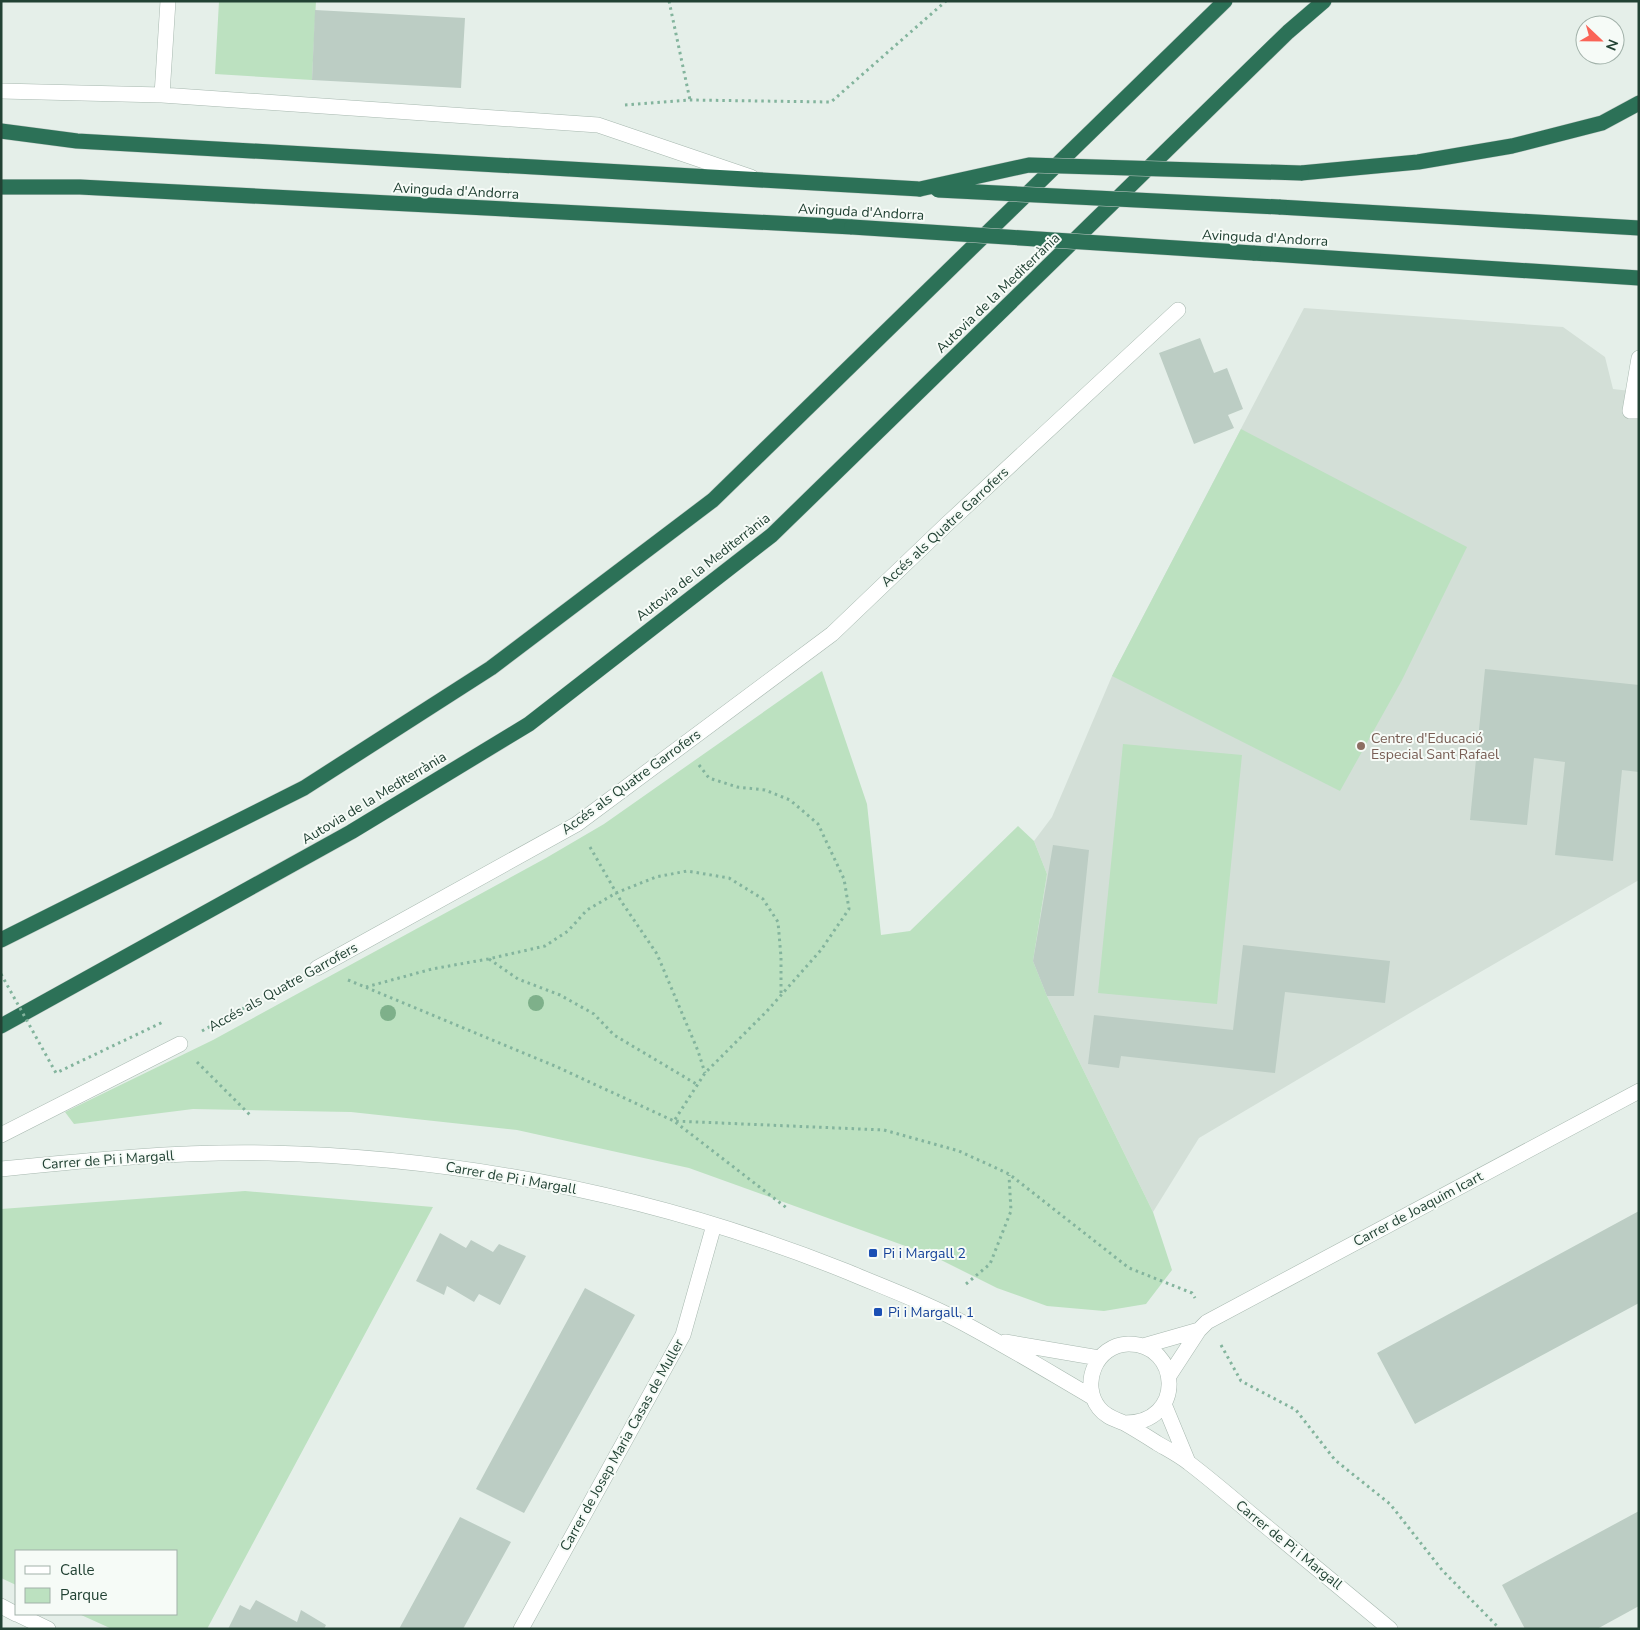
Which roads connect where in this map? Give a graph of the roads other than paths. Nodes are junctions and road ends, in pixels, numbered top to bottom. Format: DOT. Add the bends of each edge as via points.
graph roads {
  1 [pos="168,1"];
  2 [pos="1226,1"];
  3 [pos="1324,1"];
  4 [pos="1,91"];
  5 [pos="162,95"];
  6 [pos="1639,103"];
  7 [pos="1,131"];
  8 [pos="764,182"];
  9 [pos="1,187"];
  10 [pos="920,189"];
  11 [pos="1639,228"];
  12 [pos="1639,278"];
  13 [pos="1178,310"];
  14 [pos="1639,358"];
  15 [pos="1639,411"];
  16 [pos="1,940"];
  17 [pos="317,968"];
  18 [pos="1,1026"];
  19 [pos="180,1044"];
  20 [pos="1639,1091"];
  21 [pos="1,1135"];
  22 [pos="1,1169"];
  23 [pos="714,1225"];
  24 [pos="1199,1330"];
  25 [pos="994,1341"];
  26 [pos="1143,1346"];
  27 [pos="1099,1358"];
  28 [pos="1169,1376"];
  29 [pos="1092,1397"];
  30 [pos="1164,1404"];
  31 [pos="1124,1423"];
  32 [pos="1188,1462"];
  33 [pos="1,1606"];
  34 [pos="15,1613"];
  35 [pos="18,1615"];
  36 [pos="48,1629"];
  37 [pos="521,1629"];
  38 [pos="1390,1629"];
  1 -- 5 [label="street"];
  2 -- 16 [label="highway" via="714,500 491,668 304,788"];
  3 -- 18 [label="highway, Autovia de la Mediterrània" via="1288,32 772,535 529,724 351,832"];
  4 -- 5 [label="street, Avinguda d'Andorra"];
  5 -- 8 [label="street, Avinguda d'Andorra" via="598,125"];
  6 -- 10 [label="highway, bridge" via="1602,123 1512,146 1418,162 1301,173 1029,165"];
  7 -- 8 [label="highway, Avinguda d'Andorra" via="78,141"];
  8 -- 10 [label="highway, Avinguda d'Andorra"];
  9 -- 12 [label="highway, Avinguda d'Andorra, bridge" via="80,187 852,227"];
  10 -- 11 [label="highway, Avinguda d'Andorra, bridge"];
  13 -- 17 [label="street, Accés als Quatre Garrofers" via="832,634 577,824"];
  14 -- 15 [label="street" via="1630,411"];
  19 -- 21 [label="street"];
  20 -- 24 [label="street, Carrer de Joaquim Icart"];
  22 -- 23 [label="street, Carrer de Pi i Margall" via="165,1154 267,1153 355,1157 466,1168 629,1201"];
  23 -- 25 [label="street, Carrer de Pi i Margall" via="793,1250 868,1280 946,1314"];
  23 -- 37 [label="street, Carrer de Josep Maria Casas de Muller" via="683,1335"];
  24 -- 26 [label="street, Carrer de Joaquim Icart"];
  24 -- 28 [label="street, Carrer de Joaquim Icart"];
  25 -- 27 [label="street, Carrer de Pi i Margall"];
  25 -- 29 [label="street, Carrer de Pi i Margall"];
  26 -- 27 [label="street" via="1127,1344 1112,1348"];
  26 -- 28 [label="street" via="1164,1363"];
  27 -- 29 [label="street" via="1092,1370"];
  28 -- 30 [label="street" via="1169,1391"];
  29 -- 31 [label="street, Carrer de Pi i Margall" via="1110,1418"];
  30 -- 31 [label="street" via="1147,1420"];
  30 -- 32 [label="street, Carrer de Pi i Margall"];
  31 -- 32 [label="street, Carrer de Pi i Margall"];
  32 -- 38 [label="street, Carrer de Pi i Margall"];
  33 -- 34 [label="street"];
  35 -- 36 [label="street"];
}
